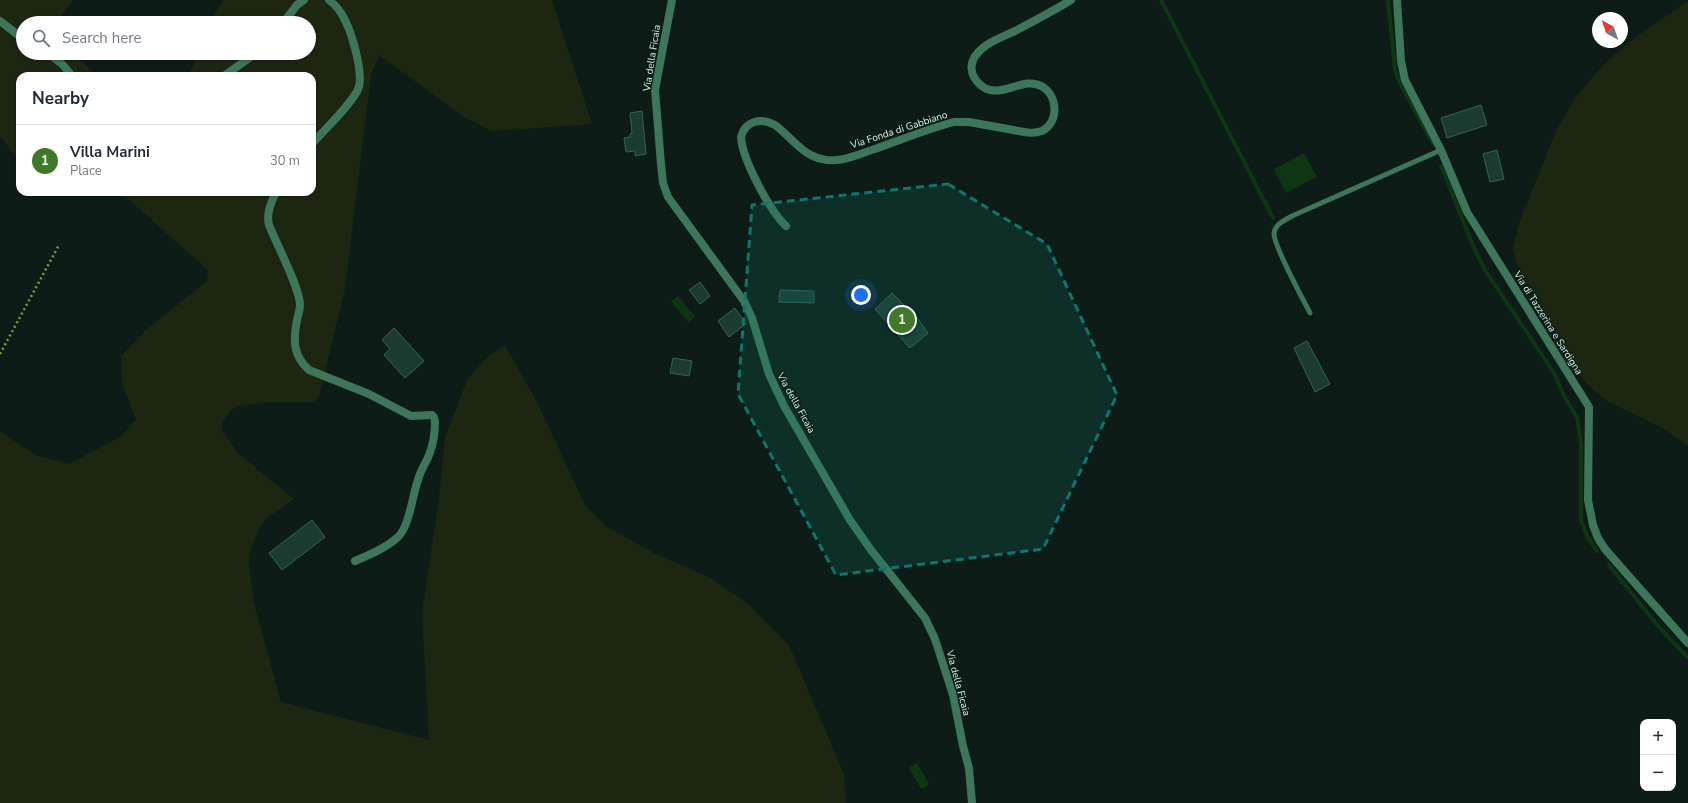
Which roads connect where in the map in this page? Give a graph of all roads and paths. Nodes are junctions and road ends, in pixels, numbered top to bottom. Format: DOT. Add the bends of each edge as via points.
graph roads {
  1 [pos="304,0"];
  2 [pos="329,0"];
  3 [pos="672,0"];
  4 [pos="1071,0"];
  5 [pos="1397,0"];
  6 [pos="288,16"];
  7 [pos="0,21"];
  8 [pos="16,34"];
  9 [pos="57,60"];
  10 [pos="246,60"];
  11 [pos="69,72"];
  12 [pos="230,72"];
  13 [pos="316,140"];
  14 [pos="1441,150"];
  15 [pos="274,196"];
  16 [pos="786,226"];
  17 [pos="59,245"];
  18 [pos="1310,313"];
  19 [pos="0,354"];
  20 [pos="355,561"];
  21 [pos="1688,642"];
  22 [pos="972,803"];
  1 -- 6 [label="street"];
  2 -- 13 [label="street" via="341,12 348,26 360,77 359,87 353,98"];
  3 -- 22 [label="street, Via della Ficaia" via="655,90 663,183 668,197 744,301 752,318 762,358 776,390 850,520 925,618 953,695 969,768"];
  4 -- 16 [label="street, Via Fonda di Gabbiano" via="988,44 975,56 971,66 974,78 990,90 1029,83 1046,89 1053,100 1054,113 1042,131 1031,133 969,122 954,122 844,159 827,160 808,153 767,121 754,122 746,126 741,137 746,157 768,204"];
  5 -- 14 [label="street, Via di Tazzerina e Sardigna" via="1401,62 1405,80"];
  7 -- 8 [label="street"];
  9 -- 11 [label="street"];
  10 -- 12 [label="street"];
  14 -- 18 [label="lane" via="1292,216 1277,226 1274,232 1278,246"];
  14 -- 21 [label="street, Via di Tazzerina e Sardigna" via="1467,212 1589,407 1588,500 1598,538"];
  15 -- 20 [label="street" via="268,211 268,225 300,299 294,346 303,365 309,370 369,394 404,413 432,416 436,422 430,455 418,478 402,532 374,553"];
  17 -- 19 [label="path"];
}
